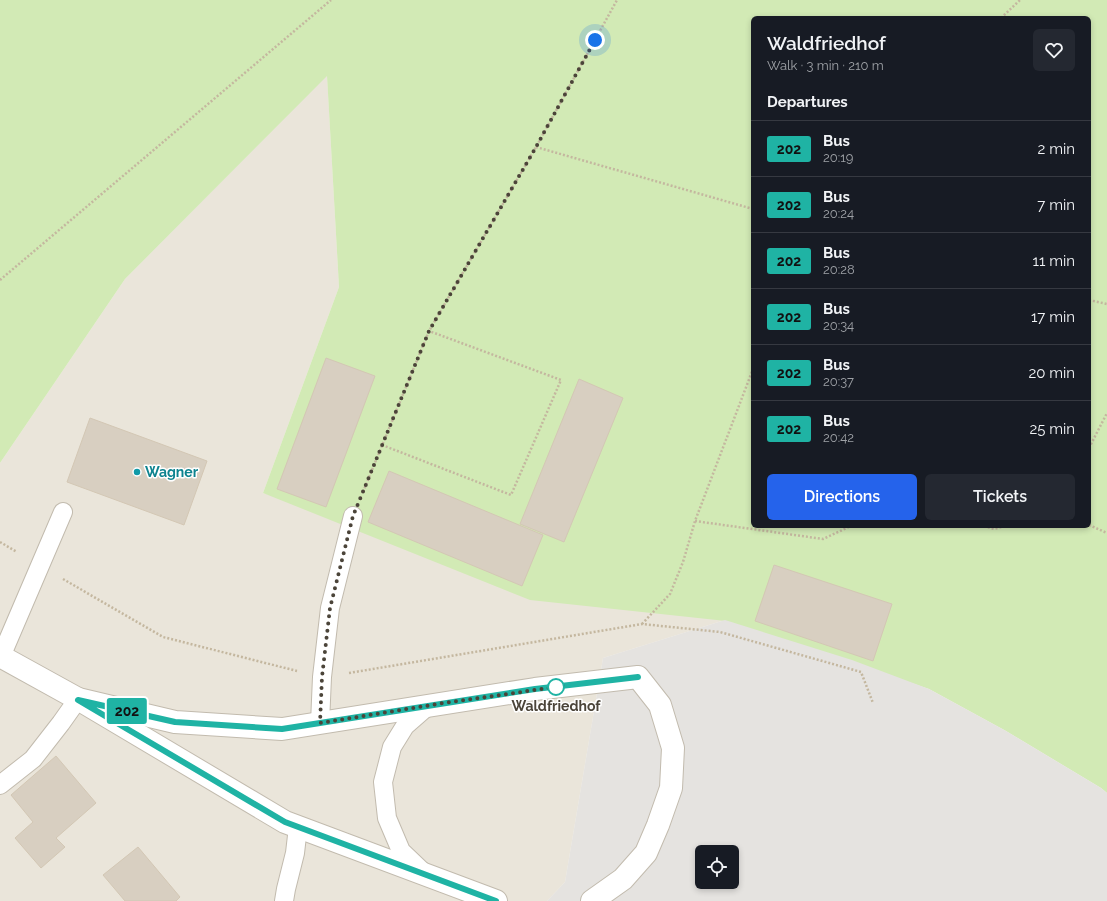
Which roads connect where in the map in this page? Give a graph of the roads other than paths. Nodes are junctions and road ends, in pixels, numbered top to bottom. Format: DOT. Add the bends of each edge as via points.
graph roads {
  1 [pos="63,512"];
  2 [pos="353,516"];
  3 [pos="0,657"];
  4 [pos="78,700"];
  5 [pos="429,705"];
  6 [pos="320,723"];
  7 [pos="0,785"];
  8 [pos="298,827"];
  9 [pos="425,874"];
  10 [pos="284,901"];
  11 [pos="496,901"];
  12 [pos="592,901"];
  1 -- 3 [label="lane"];
  2 -- 6 [label="lane" via="330,608"];
  3 -- 4 [label="street"];
  4 -- 6 [label="street" via="175,722 282,729"];
  4 -- 7 [label="lane" via="33,759"];
  4 -- 8 [label="street" via="285,822"];
  5 -- 6 [label="street"];
  5 -- 9 [label="lane" via="404,726 392,747 383,782 387,818 401,851"];
  5 -- 12 [label="street" via="638,677 660,706 671,741 671,788 646,852 623,879"];
  8 -- 9 [label="street"];
  8 -- 10 [label="lane"];
  9 -- 11 [label="street"];
}
